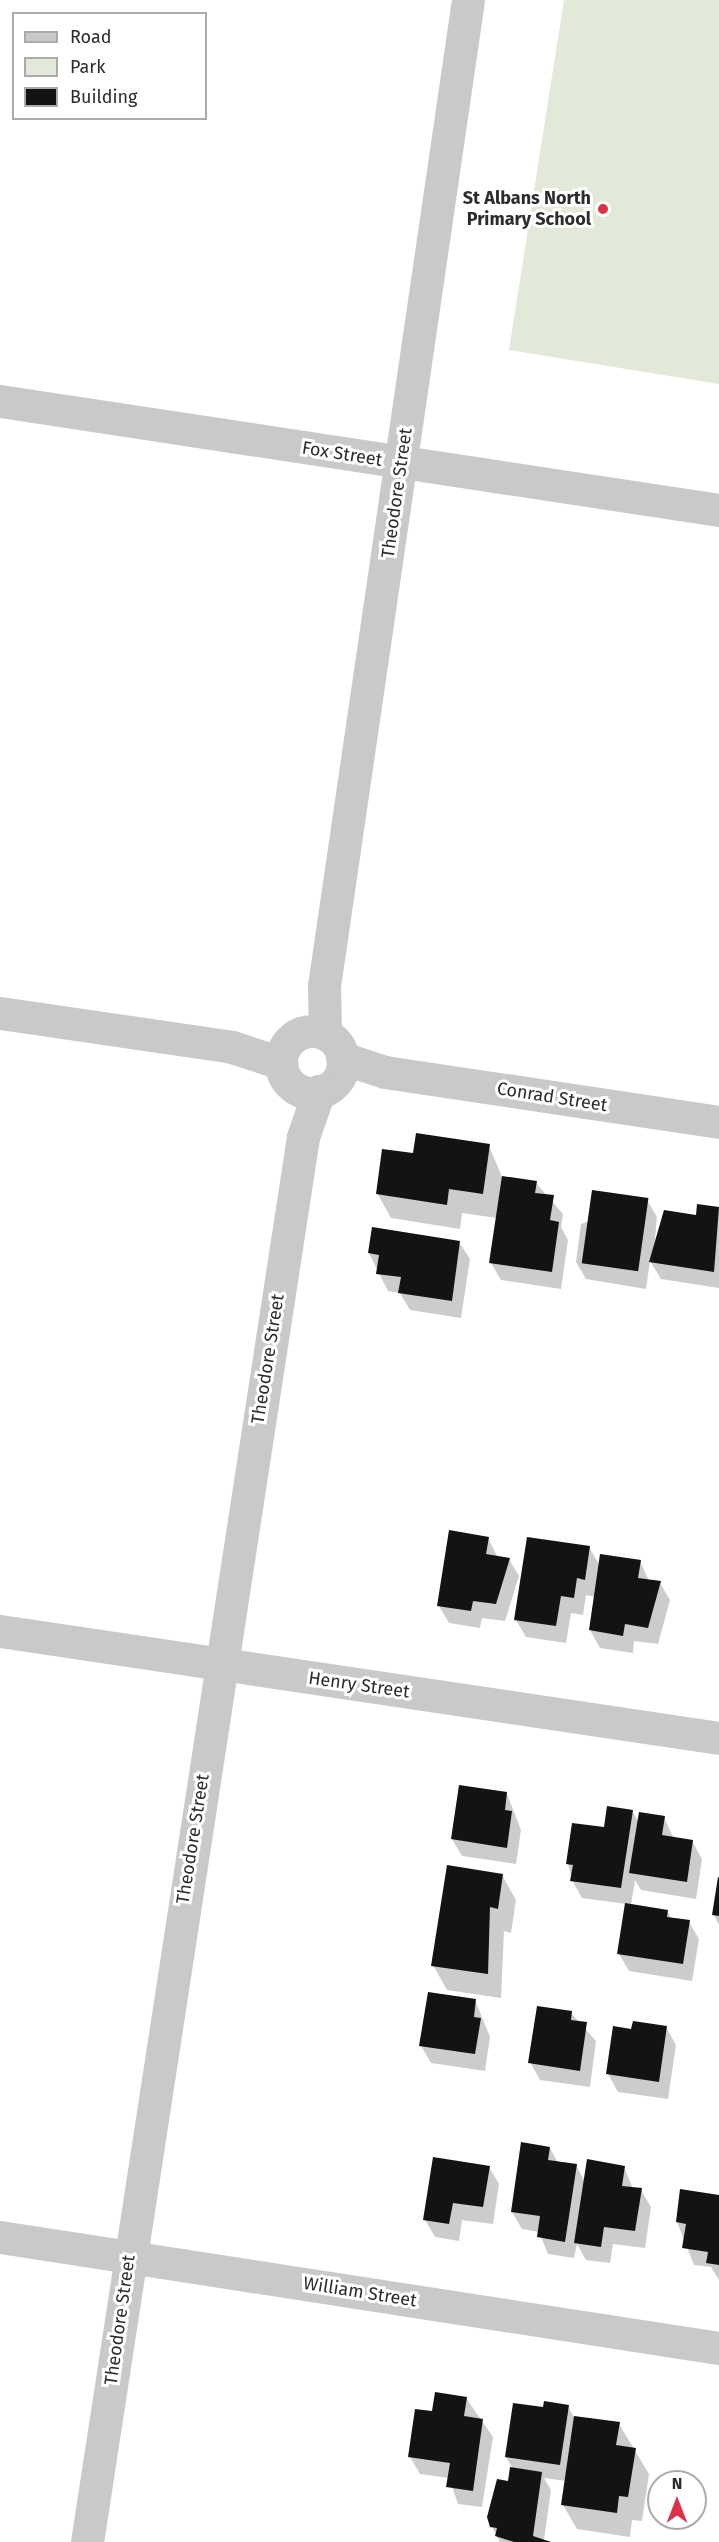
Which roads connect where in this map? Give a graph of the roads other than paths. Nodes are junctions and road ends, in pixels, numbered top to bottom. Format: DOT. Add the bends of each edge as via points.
graph roads {
  1 [pos="468,0"];
  2 [pos="0,401"];
  3 [pos="402,463"];
  4 [pos="719,510"];
  5 [pos="0,1013"];
  6 [pos="312,1061"];
  7 [pos="719,1122"];
  8 [pos="0,1631"];
  9 [pos="219,1665"];
  10 [pos="719,1738"];
  11 [pos="0,2237"];
  12 [pos="129,2256"];
  13 [pos="719,2348"];
  14 [pos="87,2542"];
  1 -- 3 [label="street, Theodore Street"];
  2 -- 3 [label="street, Fox Street"];
  3 -- 4 [label="street, Fox Street"];
  3 -- 6 [label="street, Theodore Street"];
  5 -- 6 [label="street, Conrad Street"];
  6 -- 7 [label="street, Conrad Street"];
  6 -- 9 [label="street, Theodore Street"];
  8 -- 9 [label="street, Henry Street"];
  9 -- 10 [label="street, Henry Street"];
  9 -- 12 [label="street, Theodore Street"];
  11 -- 12 [label="street, William Street"];
  12 -- 13 [label="street, William Street"];
  12 -- 14 [label="street, Theodore Street"];
}
